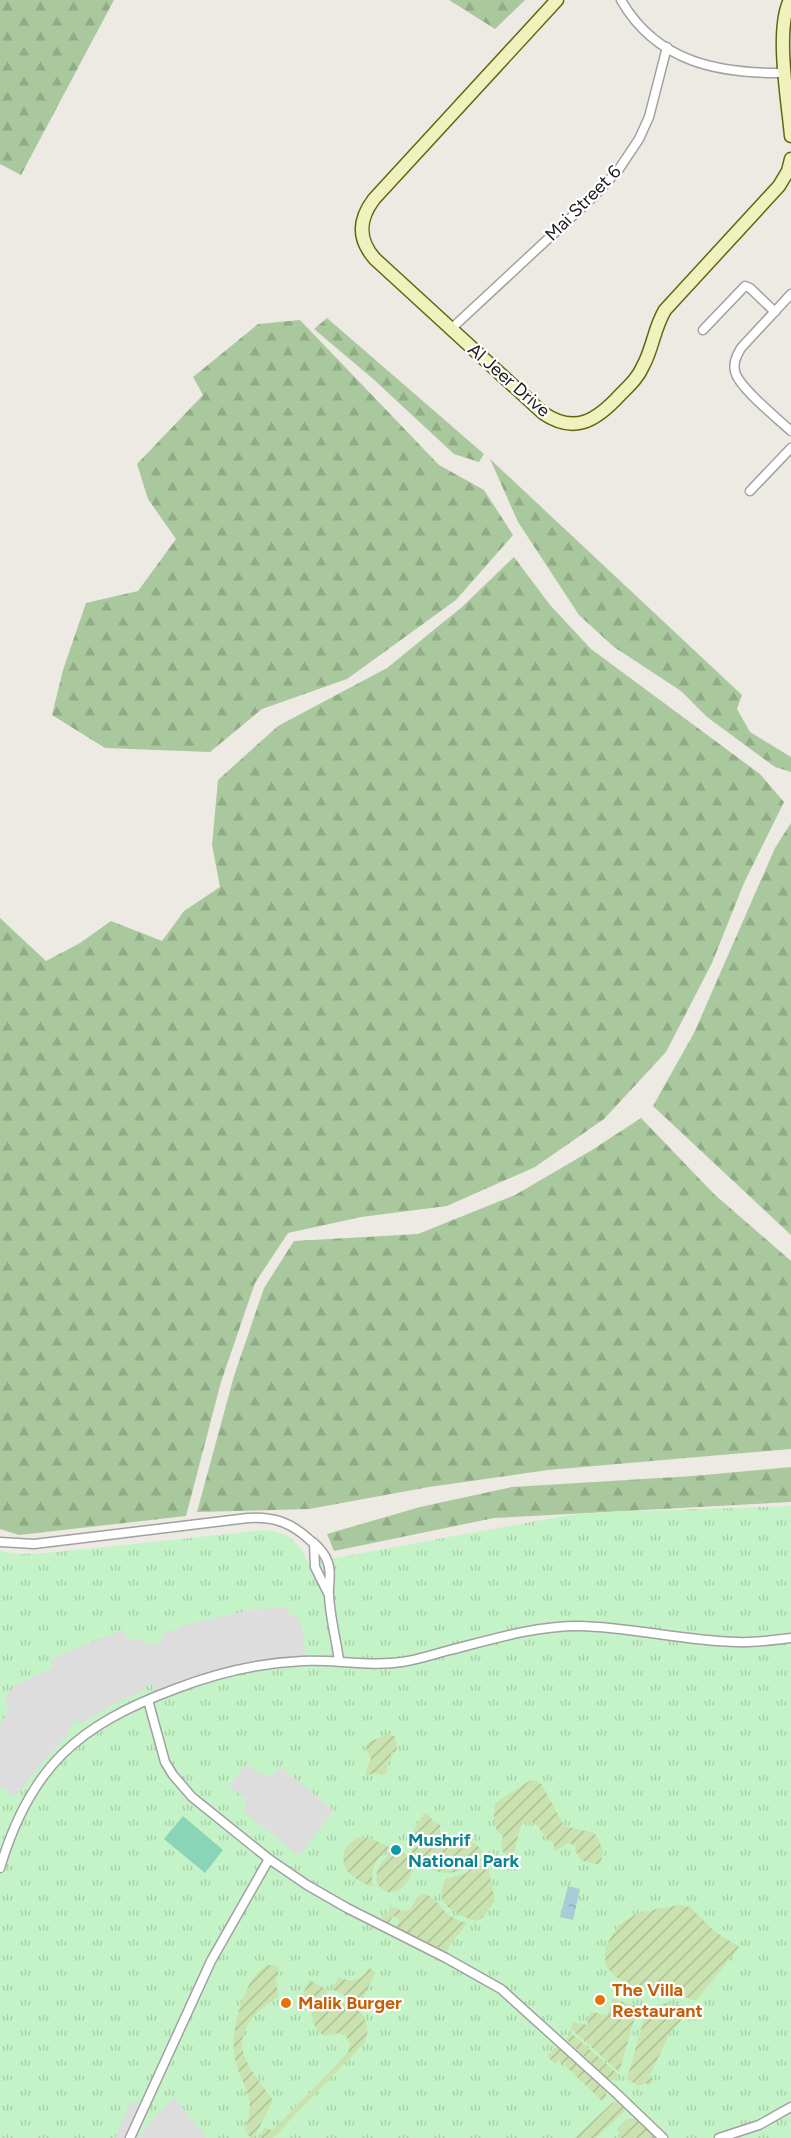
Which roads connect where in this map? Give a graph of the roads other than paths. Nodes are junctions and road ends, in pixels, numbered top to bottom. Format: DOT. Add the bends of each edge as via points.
graph roads {
  1 [pos="557,0"];
  2 [pos="566,0"];
  3 [pos="621,0"];
  4 [pos="790,0"];
  5 [pos="667,48"];
  6 [pos="786,73"];
  7 [pos="791,136"];
  8 [pos="791,159"];
  9 [pos="375,259"];
  10 [pos="791,294"];
  11 [pos="775,312"];
  12 [pos="451,329"];
  13 [pos="703,330"];
  14 [pos="791,431"];
  15 [pos="791,448"];
  16 [pos="750,491"];
  17 [pos="0,1542"];
  18 [pos="314,1543"];
  19 [pos="328,1594"];
  20 [pos="791,1638"];
  21 [pos="339,1660"];
  22 [pos="148,1700"];
  23 [pos="269,1859"];
  24 [pos="0,1868"];
  25 [pos="791,2108"];
  26 [pos="130,2138"];
  27 [pos="663,2138"];
  28 [pos="719,2138"];
  1 -- 9 [label="street, Al Jeer Drive" via="369,206 361,234"];
  2 -- 9 [label="street" via="376,208 368,232"];
  3 -- 5 [label="street" via="643,29"];
  4 -- 6 [label="street" via="782,31"];
  5 -- 6 [label="street" via="728,71"];
  5 -- 12 [label="street, Mai Street 6" via="649,117 619,169"];
  6 -- 7 [label="street"];
  8 -- 12 [label="street, Al Jeer Drive" via="779,186 665,310 639,374 595,418 574,424 552,419"];
  9 -- 12 [label="street, Al Jeer Drive"];
  10 -- 11 [label="street"];
  11 -- 13 [label="street" via="745,286"];
  11 -- 14 [label="street" via="737,355 734,370 741,384"];
  15 -- 16 [label="street"];
  17 -- 18 [label="street" via="34,1544 263,1517 290,1524"];
  18 -- 19 [label="street" via="315,1567"];
  18 -- 19 [label="street" via="329,1564"];
  19 -- 21 [label="street"];
  20 -- 21 [label="street" via="738,1642 562,1627 524,1632 401,1662"];
  21 -- 22 [label="street" via="281,1662 242,1669"];
  22 -- 23 [label="street" via="161,1751 173,1775 192,1797"];
  22 -- 24 [label="street" via="99,1724 54,1762 19,1815"];
  23 -- 26 [label="street" via="212,1961"];
  23 -- 27 [label="street" via="327,1897 501,1989"];
  25 -- 28 [label="street" via="759,2126"];
}
